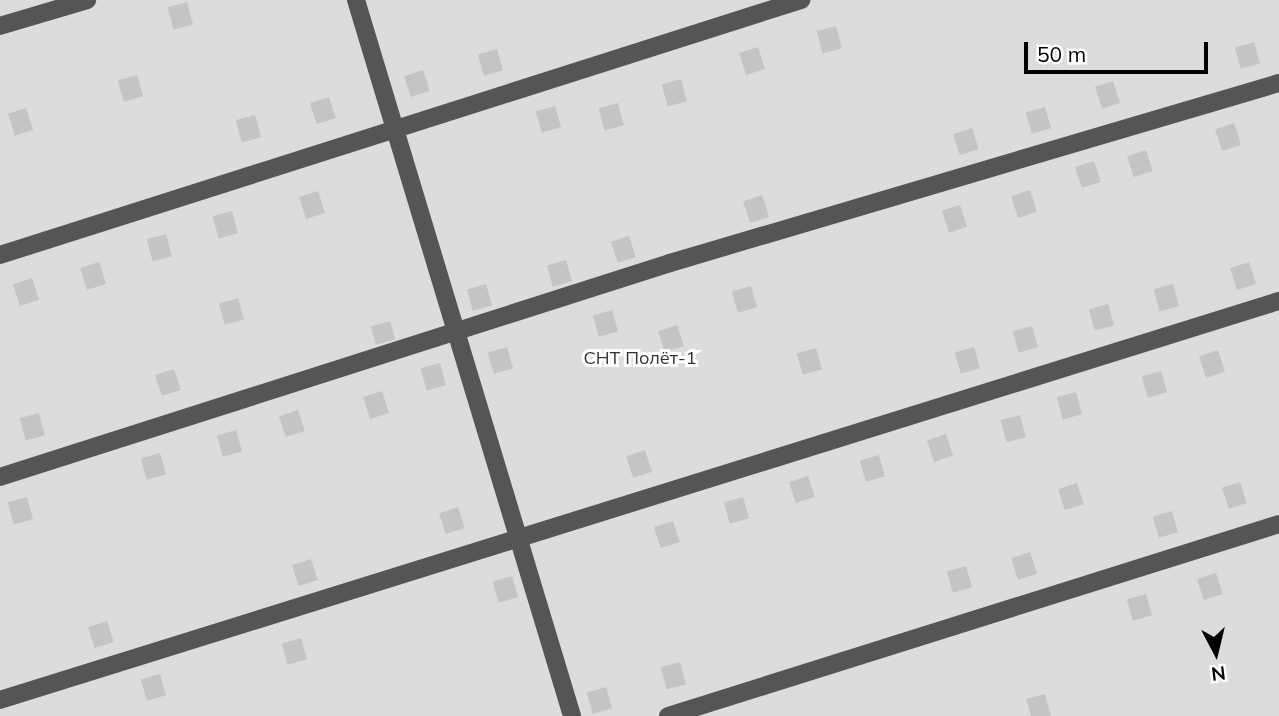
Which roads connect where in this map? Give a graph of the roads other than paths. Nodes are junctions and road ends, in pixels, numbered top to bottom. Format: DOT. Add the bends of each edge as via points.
graph roads {
  1 [pos="86,0"];
  2 [pos="356,0"];
  3 [pos="801,0"];
  4 [pos="0,26"];
  5 [pos="1279,83"];
  6 [pos="398,131"];
  7 [pos="0,255"];
  8 [pos="1279,301"];
  9 [pos="460,333"];
  10 [pos="0,477"];
  11 [pos="1279,524"];
  12 [pos="519,537"];
  13 [pos="0,699"];
  14 [pos="572,716"];
  15 [pos="668,716"];
  1 -- 4 [label="lane"];
  2 -- 6 [label="lane"];
  3 -- 6 [label="lane"];
  5 -- 9 [label="lane" via="670,263"];
  6 -- 7 [label="lane"];
  6 -- 9 [label="lane"];
  8 -- 12 [label="lane"];
  9 -- 10 [label="lane"];
  9 -- 12 [label="lane"];
  11 -- 15 [label="lane"];
  12 -- 13 [label="lane"];
  12 -- 14 [label="lane"];
}
